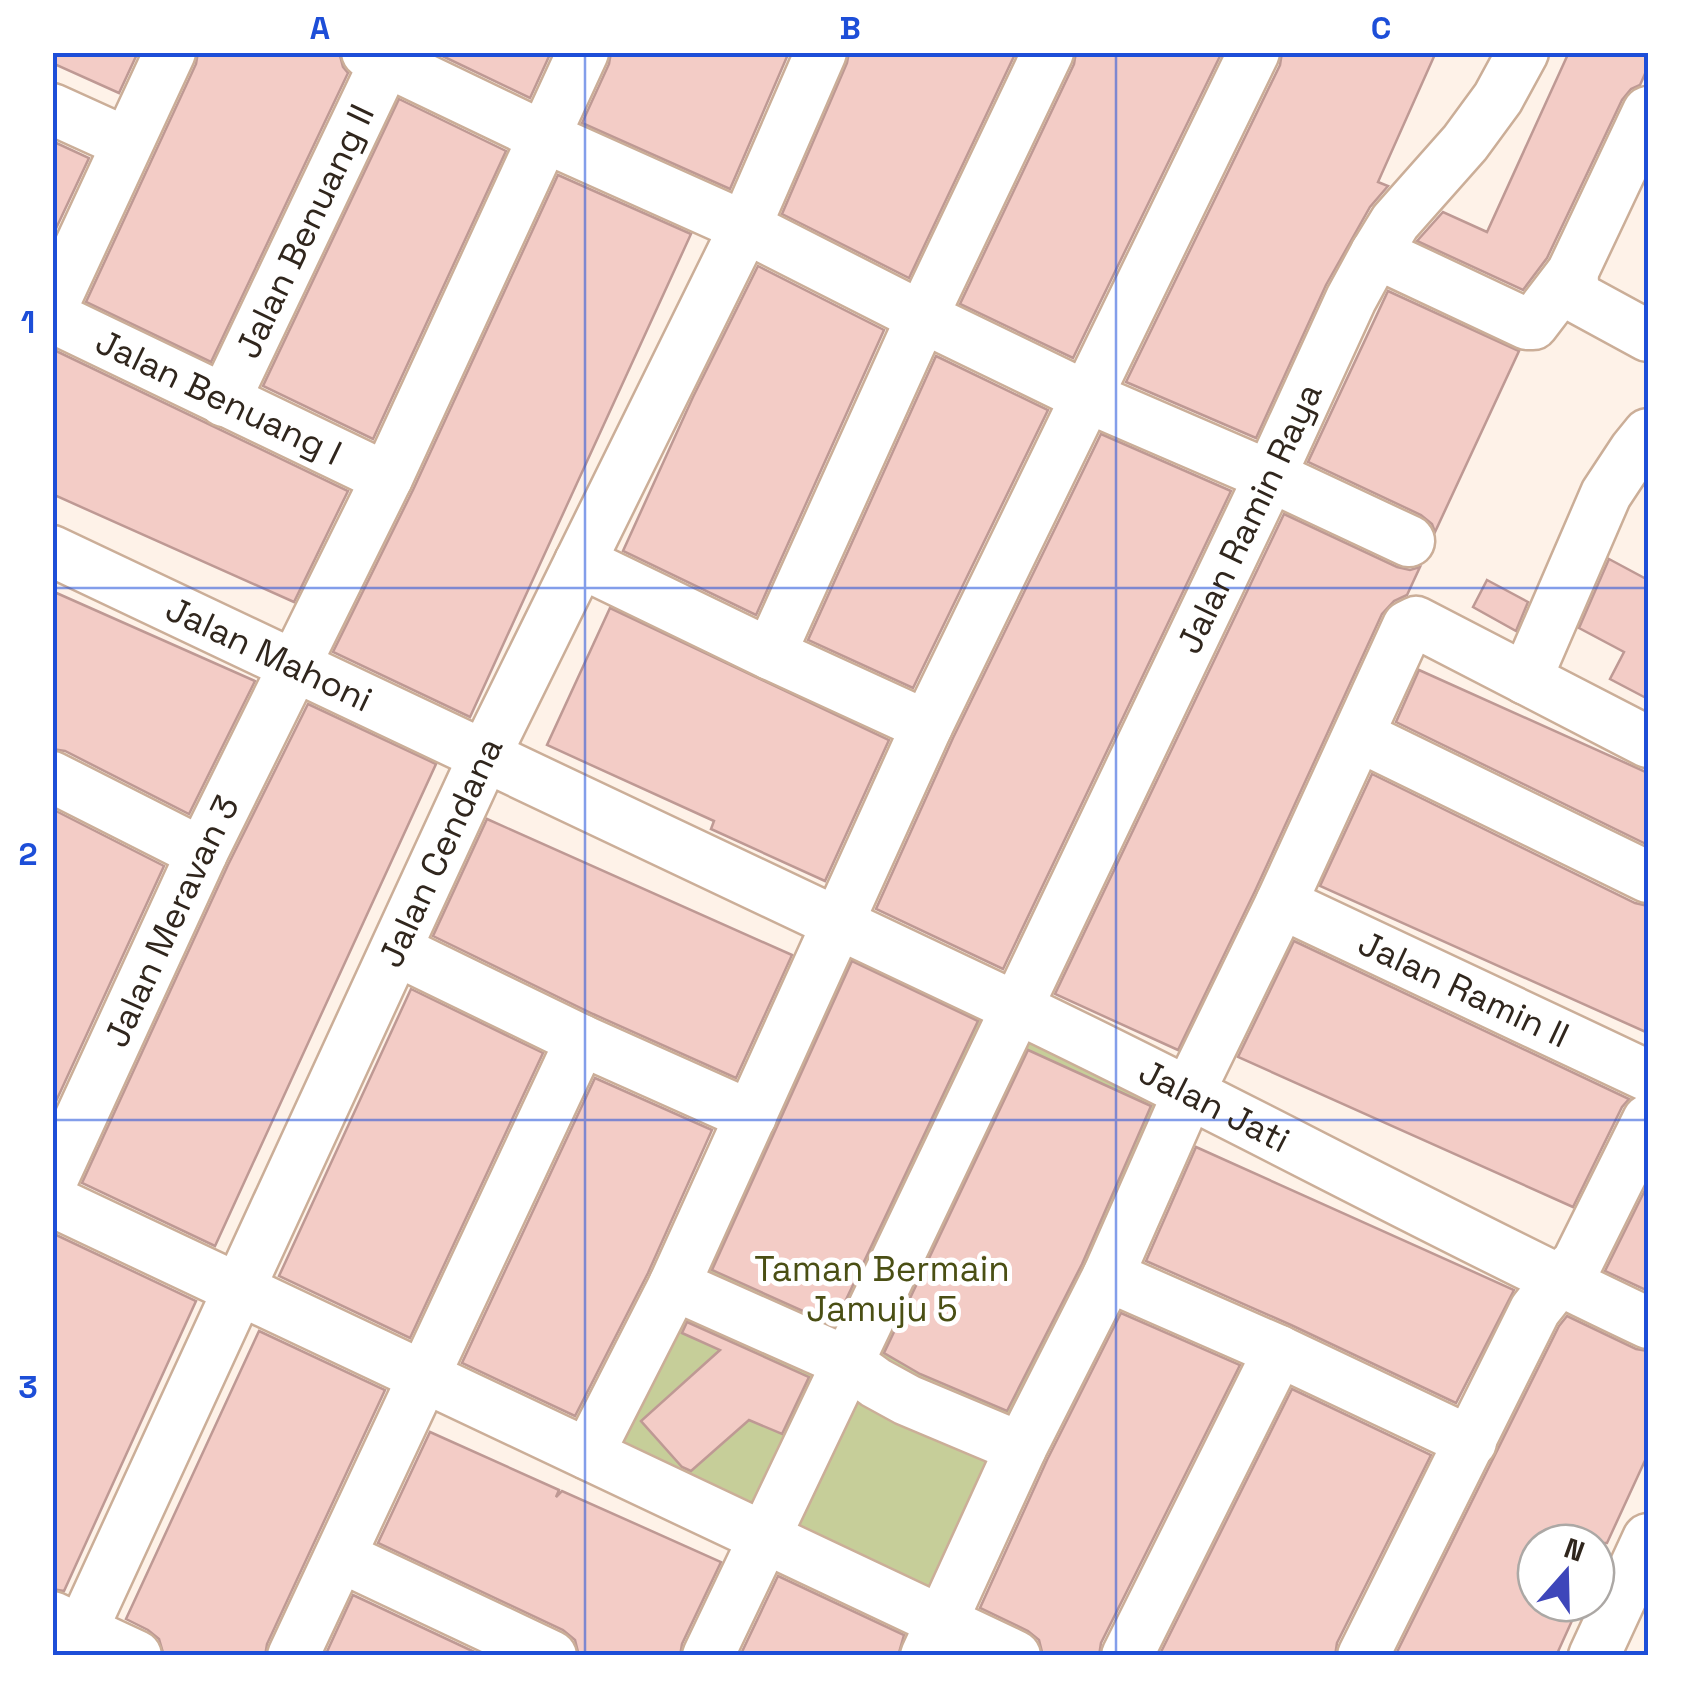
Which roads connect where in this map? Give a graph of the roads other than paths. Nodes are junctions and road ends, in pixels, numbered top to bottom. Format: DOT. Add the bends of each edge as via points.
graph roads {
  1 [pos="170,52"];
  2 [pos="582,52"];
  3 [pos="821,52"];
  4 [pos="1048,52"];
  5 [pos="1254,52"];
  6 [pos="1523,52"];
  7 [pos="381,56"];
  8 [pos="52,108"];
  9 [pos="1648,112"];
  10 [pos="542,136"];
  11 [pos="127,142"];
  12 [pos="745,227"];
  13 [pos="1376,253"];
  14 [pos="1572,273"];
  15 [pos="52,307"];
  16 [pos="922,317"];
  17 [pos="52,318"];
  18 [pos="1648,336"];
  19 [pos="1088,396"];
  20 [pos="224,402"];
  21 [pos="1648,434"];
  22 [pos="1270,476"];
  23 [pos="387,478"];
  24 [pos="1409,541"];
  25 [pos="52,551"];
  26 [pos="580,562"];
  27 [pos="770,654"];
  28 [pos="294,667"];
  29 [pos="1526,679"];
  30 [pos="928,726"];
  31 [pos="1359,736"];
  32 [pos="1648,742"];
  33 [pos="484,757"];
  34 [pos="52,778"];
  35 [pos="202,853"];
  36 [pos="1648,877"];
  37 [pos="1281,903"];
  38 [pos="837,923"];
  39 [pos="396,950"];
  40 [pos="1017,1008"];
  41 [pos="581,1040"];
  42 [pos="1648,1076"];
  43 [pos="1189,1092"];
  44 [pos="751,1116"];
  45 [pos="1648,1120"];
  46 [pos="52,1180"];
  47 [pos="52,1201"];
  48 [pos="1108,1276"];
  49 [pos="1558,1281"];
  50 [pos="674,1284"];
  51 [pos="238,1289"];
  52 [pos="1648,1323"];
  53 [pos="1280,1351"];
  54 [pos="847,1362"];
  55 [pos="424,1375"];
  56 [pos="1471,1442"];
  57 [pos="1020,1448"];
  58 [pos="588,1454"];
  59 [pos="764,1536"];
  60 [pos="1648,1542"];
  61 [pos="341,1557"];
  62 [pos="68,1634"];
  63 [pos="934,1638"];
  64 [pos="136,1656"];
  65 [pos="292,1656"];
  66 [pos="551,1656"];
  67 [pos="708,1656"];
  68 [pos="1015,1656"];
  69 [pos="1127,1656"];
  70 [pos="1363,1656"];
  71 [pos="1594,1656"];
  1 -- 11 [label="street"];
  2 -- 10 [label="street, Jalan Meravan 3"];
  3 -- 12 [label="street, Jalan Cendana"];
  4 -- 16 [label="street"];
  5 -- 19 [label="street"];
  6 -- 13 [label="street, Jalan Ramin Raya" via="1466,143"];
  7 -- 10 [label="street"];
  7 -- 20 [label="street, Jalan Benuang II"];
  8 -- 11 [label="street"];
  9 -- 14 [label="street"];
  10 -- 12 [label="street"];
  10 -- 23 [label="street, Jalan Meravan 3"];
  11 -- 15 [label="street"];
  12 -- 16 [label="street"];
  12 -- 26 [label="street, Jalan Cendana"];
  13 -- 14 [label="street" via="1526,324 1533,324"];
  13 -- 22 [label="street, Jalan Ramin Raya"];
  14 -- 18 [label="street" via="1580,299"];
  16 -- 19 [label="street"];
  16 -- 27 [label="street"];
  17 -- 20 [label="street, Jalan Benuang I"];
  19 -- 22 [label="street"];
  19 -- 30 [label="street"];
  20 -- 23 [label="street, Jalan Benuang I"];
  21 -- 29 [label="street" via="1606,494"];
  22 -- 24 [label="street"];
  22 -- 40 [label="street, Jalan Ramin Raya"];
  23 -- 28 [label="street, Jalan Meravan 3"];
  25 -- 28 [label="street, Jalan Mahoni"];
  26 -- 27 [label="street"];
  26 -- 33 [label="street, Jalan Cendana"];
  27 -- 30 [label="street"];
  28 -- 33 [label="street, Jalan Mahoni"];
  28 -- 35 [label="street, Jalan Meravan 3"];
  29 -- 31 [label="street" via="1411,623"];
  29 -- 32 [label="street"];
  30 -- 38 [label="street"];
  31 -- 36 [label="street"];
  31 -- 37 [label="street"];
  33 -- 38 [label="street, Jalan Jati"];
  33 -- 39 [label="street, Jalan Cendana"];
  34 -- 35 [label="street"];
  35 -- 46 [label="street, Jalan Meravan 3"];
  37 -- 42 [label="street, Jalan Ramin II"];
  37 -- 43 [label="street"];
  38 -- 40 [label="street, Jalan Jati"];
  38 -- 44 [label="street"];
  39 -- 41 [label="street"];
  39 -- 51 [label="street, Jalan Cendana"];
  40 -- 43 [label="street, Jalan Jati"];
  40 -- 54 [label="street, Jalan Ramin Raya"];
  41 -- 44 [label="street"];
  41 -- 55 [label="street"];
  43 -- 48 [label="street"];
  43 -- 49 [label="street, Jalan Jati"];
  44 -- 50 [label="street"];
  45 -- 49 [label="street" via="1576,1263"];
  47 -- 51 [label="street"];
  48 -- 53 [label="street"];
  48 -- 57 [label="street"];
  49 -- 52 [label="street, Jalan Jati"];
  49 -- 56 [label="street" via="1536,1310"];
  50 -- 54 [label="street"];
  50 -- 58 [label="street"];
  51 -- 55 [label="street"];
  51 -- 62 [label="street, Jalan Cendana"];
  53 -- 56 [label="street"];
  53 -- 69 [label="street"];
  54 -- 57 [label="street" via="907,1400"];
  54 -- 59 [label="street, Jalan Ramin Raya"];
  55 -- 58 [label="street"];
  55 -- 61 [label="street"];
  56 -- 70 [label="street"];
  57 -- 63 [label="street"];
  58 -- 59 [label="street"];
  59 -- 63 [label="street"];
  59 -- 67 [label="street, Jalan Ramin Raya"];
  60 -- 71 [label="street"];
  61 -- 65 [label="street"];
  61 -- 66 [label="street"];
  62 -- 64 [label="street"];
  63 -- 68 [label="street"];
}
